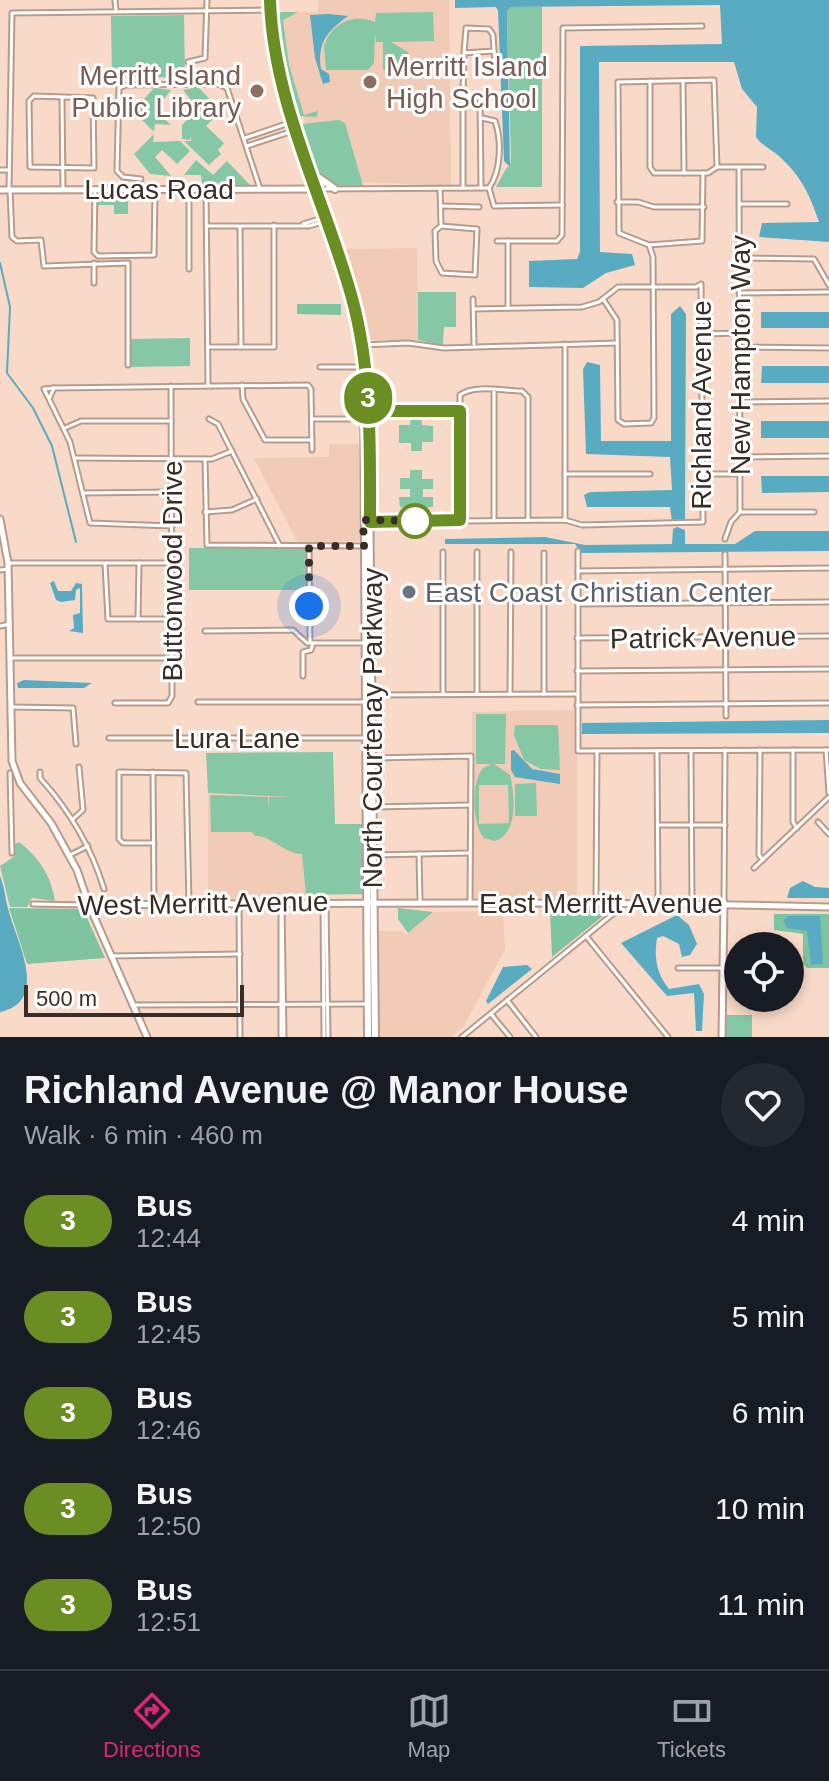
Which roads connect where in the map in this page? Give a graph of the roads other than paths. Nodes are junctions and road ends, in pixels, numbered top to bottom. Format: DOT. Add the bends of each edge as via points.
graph roads {
  1 [pos="115,0"];
  2 [pos="207,0"];
  3 [pos="270,0"];
  4 [pos="271,10"];
  5 [pos="116,11"];
  6 [pos="207,11"];
  7 [pos="702,26"];
  8 [pos="494,51"];
  9 [pos="464,53"];
  10 [pos="188,62"];
  11 [pos="496,72"];
  12 [pos="650,80"];
  13 [pos="683,80"];
  14 [pos="463,94"];
  15 [pos="62,96"];
  16 [pos="481,118"];
  17 [pos="295,121"];
  18 [pos="298,129"];
  19 [pos="244,139"];
  20 [pos="247,146"];
  21 [pos="717,167"];
  22 [pos="739,167"];
  23 [pos="763,167"];
  24 [pos="0,170"];
  25 [pos="9,170"];
  26 [pos="62,170"];
  27 [pos="311,171"];
  28 [pos="684,173"];
  29 [pos="703,173"];
  30 [pos="141,179"];
  31 [pos="463,187"];
  32 [pos="481,187"];
  33 [pos="440,188"];
  34 [pos="489,188"];
  35 [pos="95,189"];
  36 [pos="155,189"];
  37 [pos="189,189"];
  38 [pos="206,189"];
  39 [pos="260,189"];
  40 [pos="318,189"];
  41 [pos="335,189"];
  42 [pos="0,190"];
  43 [pos="10,190"];
  44 [pos="63,190"];
  45 [pos="617,202"];
  46 [pos="740,204"];
  47 [pos="787,204"];
  48 [pos="562,205"];
  49 [pos="441,206"];
  50 [pos="479,207"];
  51 [pos="704,207"];
  52 [pos="328,218"];
  53 [pos="240,225"];
  54 [pos="274,225"];
  55 [pos="207,226"];
  56 [pos="441,226"];
  57 [pos="497,241"];
  58 [pos="508,241"];
  59 [pos="649,245"];
  60 [pos="740,258"];
  61 [pos="94,263"];
  62 [pos="189,269"];
  63 [pos="94,283"];
  64 [pos="829,285"];
  65 [pos="653,287"];
  66 [pos="829,292"];
  67 [pos="741,293"];
  68 [pos="473,299"];
  69 [pos="603,299"];
  70 [pos="508,308"];
  71 [pos="474,309"];
  72 [pos="740,333"];
  73 [pos="703,334"];
  74 [pos="565,343"];
  75 [pos="617,343"];
  76 [pos="474,344"];
  77 [pos="362,345"];
  78 [pos="208,347"];
  79 [pos="241,347"];
  80 [pos="740,347"];
  81 [pos="829,348"];
  82 [pos="128,365"];
  83 [pos="320,367"];
  84 [pos="364,370"];
  85 [pos="171,385"];
  86 [pos="208,385"];
  87 [pos="242,385"];
  88 [pos="277,385"];
  89 [pos="54,388"];
  90 [pos="494,390"];
  91 [pos="277,391"];
  92 [pos="49,399"];
  93 [pos="829,401"];
  94 [pos="741,402"];
  95 [pos="460,411"];
  96 [pos="366,415"];
  97 [pos="209,419"];
  98 [pos="312,419"];
  99 [pos="171,421"];
  100 [pos="65,428"];
  101 [pos="287,433"];
  102 [pos="287,440"];
  103 [pos="312,440"];
  104 [pos="312,450"];
  105 [pos="232,451"];
  106 [pos="829,456"];
  107 [pos="740,457"];
  108 [pos="75,458"];
  109 [pos="171,458"];
  110 [pos="205,459"];
  111 [pos="565,474"];
  112 [pos="650,474"];
  113 [pos="704,474"];
  114 [pos="740,474"];
  115 [pos="171,492"];
  116 [pos="83,493"];
  117 [pos="257,499"];
  118 [pos="205,512"];
  119 [pos="740,512"];
  120 [pos="814,512"];
  121 [pos="0,519"];
  122 [pos="460,520"];
  123 [pos="494,520"];
  124 [pos="528,520"];
  125 [pos="565,520"];
  126 [pos="367,521"];
  127 [pos="172,526"];
  128 [pos="725,539"];
  129 [pos="280,546"];
  130 [pos="309,546"];
  131 [pos="364,546"];
  132 [pos="578,551"];
  133 [pos="443,552"];
  134 [pos="477,552"];
  135 [pos="511,552"];
  136 [pos="544,553"];
  137 [pos="725,554"];
  138 [pos="105,563"];
  139 [pos="139,563"];
  140 [pos="172,563"];
  141 [pos="8,566"];
  142 [pos="829,568"];
  143 [pos="0,570"];
  144 [pos="726,570"];
  145 [pos="578,571"];
  146 [pos="829,602"];
  147 [pos="725,603"];
  148 [pos="578,604"];
  149 [pos="138,619"];
  150 [pos="172,619"];
  151 [pos="10,626"];
  152 [pos="0,628"];
  153 [pos="205,631"];
  154 [pos="829,636"];
  155 [pos="726,637"];
  156 [pos="577,638"];
  157 [pos="311,643"];
  158 [pos="364,643"];
  159 [pos="10,658"];
  160 [pos="172,658"];
  161 [pos="829,669"];
  162 [pos="726,670"];
  163 [pos="577,671"];
  164 [pos="303,676"];
  165 [pos="443,694"];
  166 [pos="477,694"];
  167 [pos="510,694"];
  168 [pos="544,694"];
  169 [pos="577,694"];
  170 [pos="371,695"];
  171 [pos="198,702"];
  172 [pos="365,702"];
  173 [pos="115,703"];
  174 [pos="829,703"];
  175 [pos="726,704"];
  176 [pos="577,705"];
  177 [pos="11,707"];
  178 [pos="726,716"];
  179 [pos="109,738"];
  180 [pos="365,738"];
  181 [pos="76,744"];
  182 [pos="725,750"];
  183 [pos="760,750"];
  184 [pos="793,750"];
  185 [pos="828,750"];
  186 [pos="657,751"];
  187 [pos="691,751"];
  188 [pos="597,752"];
  189 [pos="369,758"];
  190 [pos="79,767"];
  191 [pos="153,771"];
  192 [pos="40,772"];
  193 [pos="10,773"];
  194 [pos="20,783"];
  195 [pos="10,786"];
  196 [pos="829,795"];
  197 [pos="471,805"];
  198 [pos="369,807"];
  199 [pos="73,819"];
  200 [pos="818,822"];
  201 [pos="658,825"];
  202 [pos="691,825"];
  203 [pos="725,825"];
  204 [pos="797,828"];
  205 [pos="829,834"];
  206 [pos="154,843"];
  207 [pos="88,846"];
  208 [pos="12,853"];
  209 [pos="471,853"];
  210 [pos="419,854"];
  211 [pos="70,855"];
  212 [pos="373,855"];
  213 [pos="763,860"];
  214 [pos="754,868"];
  215 [pos="104,889"];
  216 [pos="370,901"];
  217 [pos="420,901"];
  218 [pos="325,902"];
  219 [pos="596,902"];
  220 [pos="616,902"];
  221 [pos="658,902"];
  222 [pos="692,902"];
  223 [pos="724,902"];
  224 [pos="239,903"];
  225 [pos="281,903"];
  226 [pos="470,903"];
  227 [pos="33,904"];
  228 [pos="154,904"];
  229 [pos="189,904"];
  230 [pos="89,905"];
  231 [pos="99,905"];
  232 [pos="829,907"];
  233 [pos="92,912"];
  234 [pos="586,936"];
  235 [pos="240,954"];
  236 [pos="111,956"];
  237 [pos="371,956"];
  238 [pos="678,968"];
  239 [pos="723,968"];
  240 [pos="507,1000"];
  241 [pos="326,1004"];
  242 [pos="371,1004"];
  243 [pos="240,1005"];
  244 [pos="282,1005"];
  245 [pos="133,1006"];
  246 [pos="491,1014"];
  247 [pos="326,1035"];
  248 [pos="147,1037"];
  249 [pos="240,1037"];
  250 [pos="282,1037"];
  251 [pos="368,1037"];
  252 [pos="375,1037"];
  253 [pos="462,1037"];
  254 [pos="510,1037"];
  255 [pos="536,1037"];
  256 [pos="668,1037"];
  257 [pos="722,1037"];
  1 -- 5 [label="street"];
  2 -- 6 [label="street"];
  3 -- 4 [label="main road, North Courtenay Parkway"];
  4 -- 6 [label="street"];
  4 -- 17 [label="main road, North Courtenay Parkway" via="276,59"];
  5 -- 6 [label="street"];
  5 -- 25 [label="street" via="11,14"];
  6 -- 10 [label="street" via="205,58"];
  7 -- 48 [label="street" via="563,28"];
  8 -- 9 [label="street"];
  8 -- 9 [label="street" via="493,35 477,26 464,31"];
  8 -- 11 [label="street"];
  9 -- 14 [label="street"];
  12 -- 13 [label="street"];
  12 -- 28 [label="street" via="653,171"];
  12 -- 45 [label="street" via="618,82"];
  13 -- 21 [label="street" via="714,80"];
  13 -- 28 [label="street"];
  14 -- 16 [label="street" via="480,98"];
  14 -- 31 [label="street"];
  15 -- 26 [label="street"];
  15 -- 26 [label="street" via="31,98 31,168"];
  15 -- 26 [label="street" via="93,98 94,168"];
  16 -- 32 [label="street"];
  16 -- 34 [label="street" via="494,120 497,126 498,176"];
  17 -- 18 [label="main road, North Courtenay Parkway"];
  17 -- 19 [label="street"];
  18 -- 20 [label="street"];
  18 -- 27 [label="main road, North Courtenay Parkway"];
  19 -- 20 [label="street"];
  19 -- 30 [label="street" via="222,85 123,85 117,94 117,171"];
  20 -- 39 [label="street"];
  21 -- 22 [label="street"];
  21 -- 29 [label="street"];
  22 -- 23 [label="street"];
  22 -- 46 [label="street, New Hampton Way"];
  24 -- 25 [label="street"];
  25 -- 43 [label="street"];
  26 -- 44 [label="street"];
  27 -- 40 [label="main road, North Courtenay Parkway"];
  27 -- 41 [label="main road"];
  28 -- 29 [label="street"];
  29 -- 51 [label="street"];
  31 -- 32 [label="street"];
  31 -- 33 [label="street"];
  32 -- 34 [label="street"];
  33 -- 41 [label="street"];
  33 -- 49 [label="street"];
  34 -- 48 [label="street" via="494,206"];
  35 -- 36 [label="street, Lucas Road"];
  35 -- 36 [label="street" via="95,254 150,256 156,252"];
  35 -- 44 [label="street, Lucas Road"];
  36 -- 37 [label="street, Lucas Road"];
  37 -- 38 [label="street, Lucas Road"];
  37 -- 62 [label="street"];
  38 -- 39 [label="street, Lucas Road"];
  38 -- 55 [label="street"];
  39 -- 40 [label="street, Lucas Road"];
  40 -- 41 [label="street"];
  40 -- 52 [label="main road, North Courtenay Parkway"];
  42 -- 43 [label="street, Lucas Road"];
  43 -- 44 [label="street, Lucas Road"];
  43 -- 61 [label="street" via="13,240 41,240 44,266"];
  45 -- 51 [label="street"];
  45 -- 59 [label="street" via="619,233"];
  46 -- 47 [label="street"];
  46 -- 60 [label="street, New Hampton Way"];
  48 -- 58 [label="street" via="561,238"];
  49 -- 50 [label="street"];
  49 -- 56 [label="street"];
  51 -- 59 [label="street" via="702,241"];
  52 -- 54 [label="street"];
  52 -- 77 [label="main road, North Courtenay Parkway"];
  53 -- 54 [label="street"];
  53 -- 55 [label="street"];
  53 -- 79 [label="street"];
  54 -- 79 [label="street" via="274,347"];
  55 -- 78 [label="street"];
  56 -- 56 [label="street" via="435,231 442,273 475,275 477,229"];
  57 -- 58 [label="street"];
  58 -- 70 [label="street"];
  59 -- 65 [label="street"];
  60 -- 64 [label="street" via="814,259"];
  60 -- 67 [label="street, New Hampton Way"];
  61 -- 63 [label="street"];
  61 -- 82 [label="street" via="128,263"];
  65 -- 69 [label="street" via="618,287"];
  65 -- 73 [label="street, Richland Avenue" via="701,284"];
  65 -- 75 [label="street" via="654,418 649,423 620,422"];
  66 -- 67 [label="street"];
  67 -- 72 [label="street, New Hampton Way"];
  68 -- 71 [label="street"];
  69 -- 70 [label="street" via="582,307"];
  69 -- 75 [label="street" via="616,317"];
  70 -- 71 [label="street"];
  71 -- 76 [label="street"];
  72 -- 73 [label="street"];
  72 -- 80 [label="street, New Hampton Way"];
  73 -- 113 [label="street, Richland Avenue"];
  74 -- 75 [label="street"];
  74 -- 76 [label="street"];
  74 -- 111 [label="street"];
  76 -- 77 [label="street"];
  77 -- 84 [label="main road, North Courtenay Parkway"];
  78 -- 79 [label="street"];
  78 -- 86 [label="street"];
  80 -- 81 [label="street"];
  80 -- 94 [label="street, New Hampton Way"];
  83 -- 84 [label="street"];
  84 -- 96 [label="main road, North Courtenay Parkway"];
  85 -- 86 [label="street"];
  85 -- 89 [label="street"];
  85 -- 99 [label="street, Buttonwood Drive"];
  86 -- 87 [label="street"];
  87 -- 88 [label="street"];
  87 -- 102 [label="street" via="243,399 263,437"];
  88 -- 91 [label="street"];
  88 -- 98 [label="street" via="310,386"];
  89 -- 92 [label="street"];
  89 -- 92 [label="street" via="44,389"];
  90 -- 95 [label="street" via="463,392"];
  90 -- 123 [label="street"];
  90 -- 124 [label="street" via="526,393"];
  92 -- 100 [label="street"];
  93 -- 94 [label="street"];
  94 -- 107 [label="street, New Hampton Way"];
  95 -- 96 [label="street"];
  95 -- 122 [label="street"];
  96 -- 98 [label="street"];
  96 -- 126 [label="main road, North Courtenay Parkway"];
  97 -- 105 [label="street" via="218,424"];
  98 -- 103 [label="street"];
  99 -- 100 [label="street" via="81,421"];
  99 -- 109 [label="street, Buttonwood Drive"];
  100 -- 108 [label="street"];
  101 -- 102 [label="street"];
  102 -- 103 [label="street"];
  103 -- 104 [label="street"];
  105 -- 110 [label="street"];
  105 -- 117 [label="street"];
  106 -- 107 [label="street"];
  107 -- 114 [label="street, New Hampton Way"];
  108 -- 109 [label="street"];
  108 -- 116 [label="street"];
  109 -- 110 [label="street"];
  109 -- 115 [label="street, Buttonwood Drive"];
  110 -- 118 [label="street"];
  111 -- 112 [label="street"];
  111 -- 125 [label="street"];
  113 -- 114 [label="street"];
  113 -- 125 [label="street, Richland Avenue" via="703,522 579,525"];
  114 -- 119 [label="street, New Hampton Way"];
  115 -- 116 [label="street"];
  115 -- 127 [label="street, Buttonwood Drive"];
  116 -- 127 [label="street" via="92,524"];
  117 -- 118 [label="street" via="232,510"];
  117 -- 129 [label="street"];
  118 -- 129 [label="street" via="209,546"];
  119 -- 120 [label="street"];
  119 -- 128 [label="street, New Hampton Way"];
  121 -- 141 [label="street"];
  122 -- 123 [label="street, Richland Avenue"];
  122 -- 126 [label="street, Richland Avenue"];
  123 -- 124 [label="street, Richland Avenue"];
  124 -- 125 [label="street, Richland Avenue"];
  126 -- 131 [label="main road, North Courtenay Parkway"];
  126 -- 170 [label="main road, North Courtenay Parkway"];
  127 -- 140 [label="street, Buttonwood Drive"];
  129 -- 130 [label="street"];
  130 -- 131 [label="street"];
  130 -- 157 [label="street"];
  131 -- 158 [label="main road, North Courtenay Parkway"];
  132 -- 145 [label="street"];
  133 -- 165 [label="street"];
  134 -- 166 [label="street"];
  135 -- 167 [label="street"];
  136 -- 168 [label="street"];
  137 -- 144 [label="street"];
  138 -- 139 [label="street"];
  138 -- 141 [label="street"];
  138 -- 149 [label="street" via="106,617"];
  139 -- 140 [label="street"];
  139 -- 149 [label="street"];
  140 -- 150 [label="street, Buttonwood Drive"];
  141 -- 143 [label="street"];
  141 -- 151 [label="street"];
  142 -- 144 [label="street"];
  144 -- 145 [label="street"];
  144 -- 147 [label="street"];
  145 -- 148 [label="street"];
  146 -- 147 [label="street"];
  147 -- 148 [label="street"];
  147 -- 155 [label="street"];
  148 -- 156 [label="street"];
  149 -- 150 [label="street"];
  150 -- 160 [label="street, Buttonwood Drive"];
  151 -- 152 [label="street"];
  151 -- 159 [label="street"];
  153 -- 157 [label="street" via="293,630"];
  154 -- 155 [label="street, Patrick Avenue"];
  155 -- 156 [label="street, Patrick Avenue"];
  155 -- 162 [label="street"];
  156 -- 163 [label="street"];
  157 -- 158 [label="street"];
  157 -- 164 [label="street" via="311,650 303,652"];
  158 -- 172 [label="main road, North Courtenay Parkway"];
  159 -- 160 [label="street"];
  159 -- 177 [label="street"];
  160 -- 173 [label="street, Buttonwood Drive" via="171,700"];
  161 -- 162 [label="street"];
  162 -- 163 [label="street"];
  162 -- 175 [label="street"];
  163 -- 169 [label="street"];
  165 -- 166 [label="street"];
  165 -- 170 [label="street"];
  166 -- 167 [label="street"];
  167 -- 168 [label="street"];
  168 -- 169 [label="street"];
  169 -- 176 [label="street"];
  170 -- 172 [label="street"];
  170 -- 189 [label="main road, North Courtenay Parkway"];
  171 -- 172 [label="street"];
  172 -- 180 [label="main road, North Courtenay Parkway"];
  174 -- 175 [label="street"];
  175 -- 176 [label="street"];
  175 -- 178 [label="street"];
  176 -- 188 [label="street" via="578,751"];
  177 -- 181 [label="street" via="73,708"];
  177 -- 194 [label="street" via="11,757"];
  179 -- 180 [label="street, Lura Lane"];
  180 -- 189 [label="main road, North Courtenay Parkway"];
  182 -- 183 [label="street"];
  182 -- 187 [label="street"];
  182 -- 203 [label="street"];
  183 -- 184 [label="street"];
  183 -- 213 [label="street"];
  184 -- 185 [label="street"];
  184 -- 204 [label="street"];
  185 -- 196 [label="street"];
  186 -- 187 [label="street"];
  186 -- 188 [label="street"];
  186 -- 201 [label="street"];
  187 -- 202 [label="street"];
  188 -- 219 [label="street"];
  189 -- 197 [label="street" via="471,756"];
  189 -- 198 [label="main road, North Courtenay Parkway"];
  190 -- 199 [label="street" via="83,810"];
  191 -- 206 [label="street"];
  191 -- 206 [label="street" via="119,772 119,839"];
  191 -- 229 [label="street" via="186,773"];
  192 -- 199 [label="street"];
  193 -- 195 [label="street"];
  194 -- 195 [label="street"];
  194 -- 211 [label="street"];
  195 -- 208 [label="street"];
  196 -- 204 [label="street"];
  197 -- 198 [label="street"];
  197 -- 209 [label="street"];
  198 -- 212 [label="main road, North Courtenay Parkway"];
  198 -- 216 [label="main road, North Courtenay Parkway"];
  199 -- 207 [label="street"];
  200 -- 205 [label="street"];
  201 -- 202 [label="street"];
  201 -- 221 [label="street"];
  202 -- 203 [label="street"];
  202 -- 222 [label="street"];
  203 -- 223 [label="street"];
  204 -- 213 [label="street"];
  206 -- 228 [label="street"];
  207 -- 211 [label="street"];
  207 -- 215 [label="street"];
  209 -- 210 [label="street"];
  209 -- 226 [label="street"];
  210 -- 212 [label="street"];
  210 -- 217 [label="street"];
  211 -- 230 [label="street"];
  212 -- 216 [label="main road, North Courtenay Parkway"];
  213 -- 214 [label="street"];
  216 -- 217 [label="street, East Merritt Avenue"];
  216 -- 218 [label="street, West Merritt Avenue"];
  216 -- 237 [label="main road, North Courtenay Parkway"];
  216 -- 237 [label="main road, North Courtenay Parkway"];
  217 -- 226 [label="street, East Merritt Avenue"];
  218 -- 225 [label="street, West Merritt Avenue"];
  218 -- 241 [label="street"];
  219 -- 220 [label="street, East Merritt Avenue"];
  219 -- 226 [label="street, East Merritt Avenue"];
  220 -- 221 [label="street, East Merritt Avenue"];
  220 -- 234 [label="street" via="614,913"];
  221 -- 222 [label="street, East Merritt Avenue"];
  222 -- 223 [label="street, East Merritt Avenue"];
  223 -- 232 [label="street, East Merritt Avenue"];
  223 -- 239 [label="street"];
  224 -- 225 [label="street, West Merritt Avenue"];
  224 -- 229 [label="street, West Merritt Avenue"];
  224 -- 235 [label="street"];
  225 -- 244 [label="street"];
  227 -- 230 [label="street, West Merritt Avenue"];
  228 -- 229 [label="street, West Merritt Avenue"];
  228 -- 231 [label="street, West Merritt Avenue"];
  230 -- 231 [label="street, West Merritt Avenue"];
  230 -- 233 [label="street"];
  231 -- 233 [label="street"];
  233 -- 236 [label="street"];
  234 -- 240 [label="street"];
  234 -- 256 [label="street"];
  235 -- 236 [label="street"];
  235 -- 243 [label="street"];
  236 -- 245 [label="street"];
  237 -- 242 [label="main road, North Courtenay Parkway"];
  237 -- 242 [label="main road, North Courtenay Parkway"];
  238 -- 239 [label="street"];
  239 -- 257 [label="street"];
  240 -- 246 [label="street"];
  240 -- 255 [label="street"];
  241 -- 242 [label="street"];
  241 -- 244 [label="street"];
  241 -- 247 [label="street"];
  242 -- 251 [label="main road, North Courtenay Parkway"];
  242 -- 252 [label="main road, North Courtenay Parkway"];
  243 -- 244 [label="street"];
  243 -- 245 [label="street"];
  243 -- 249 [label="street"];
  244 -- 250 [label="street"];
  245 -- 248 [label="street"];
  246 -- 253 [label="street"];
  246 -- 254 [label="street"];
}
